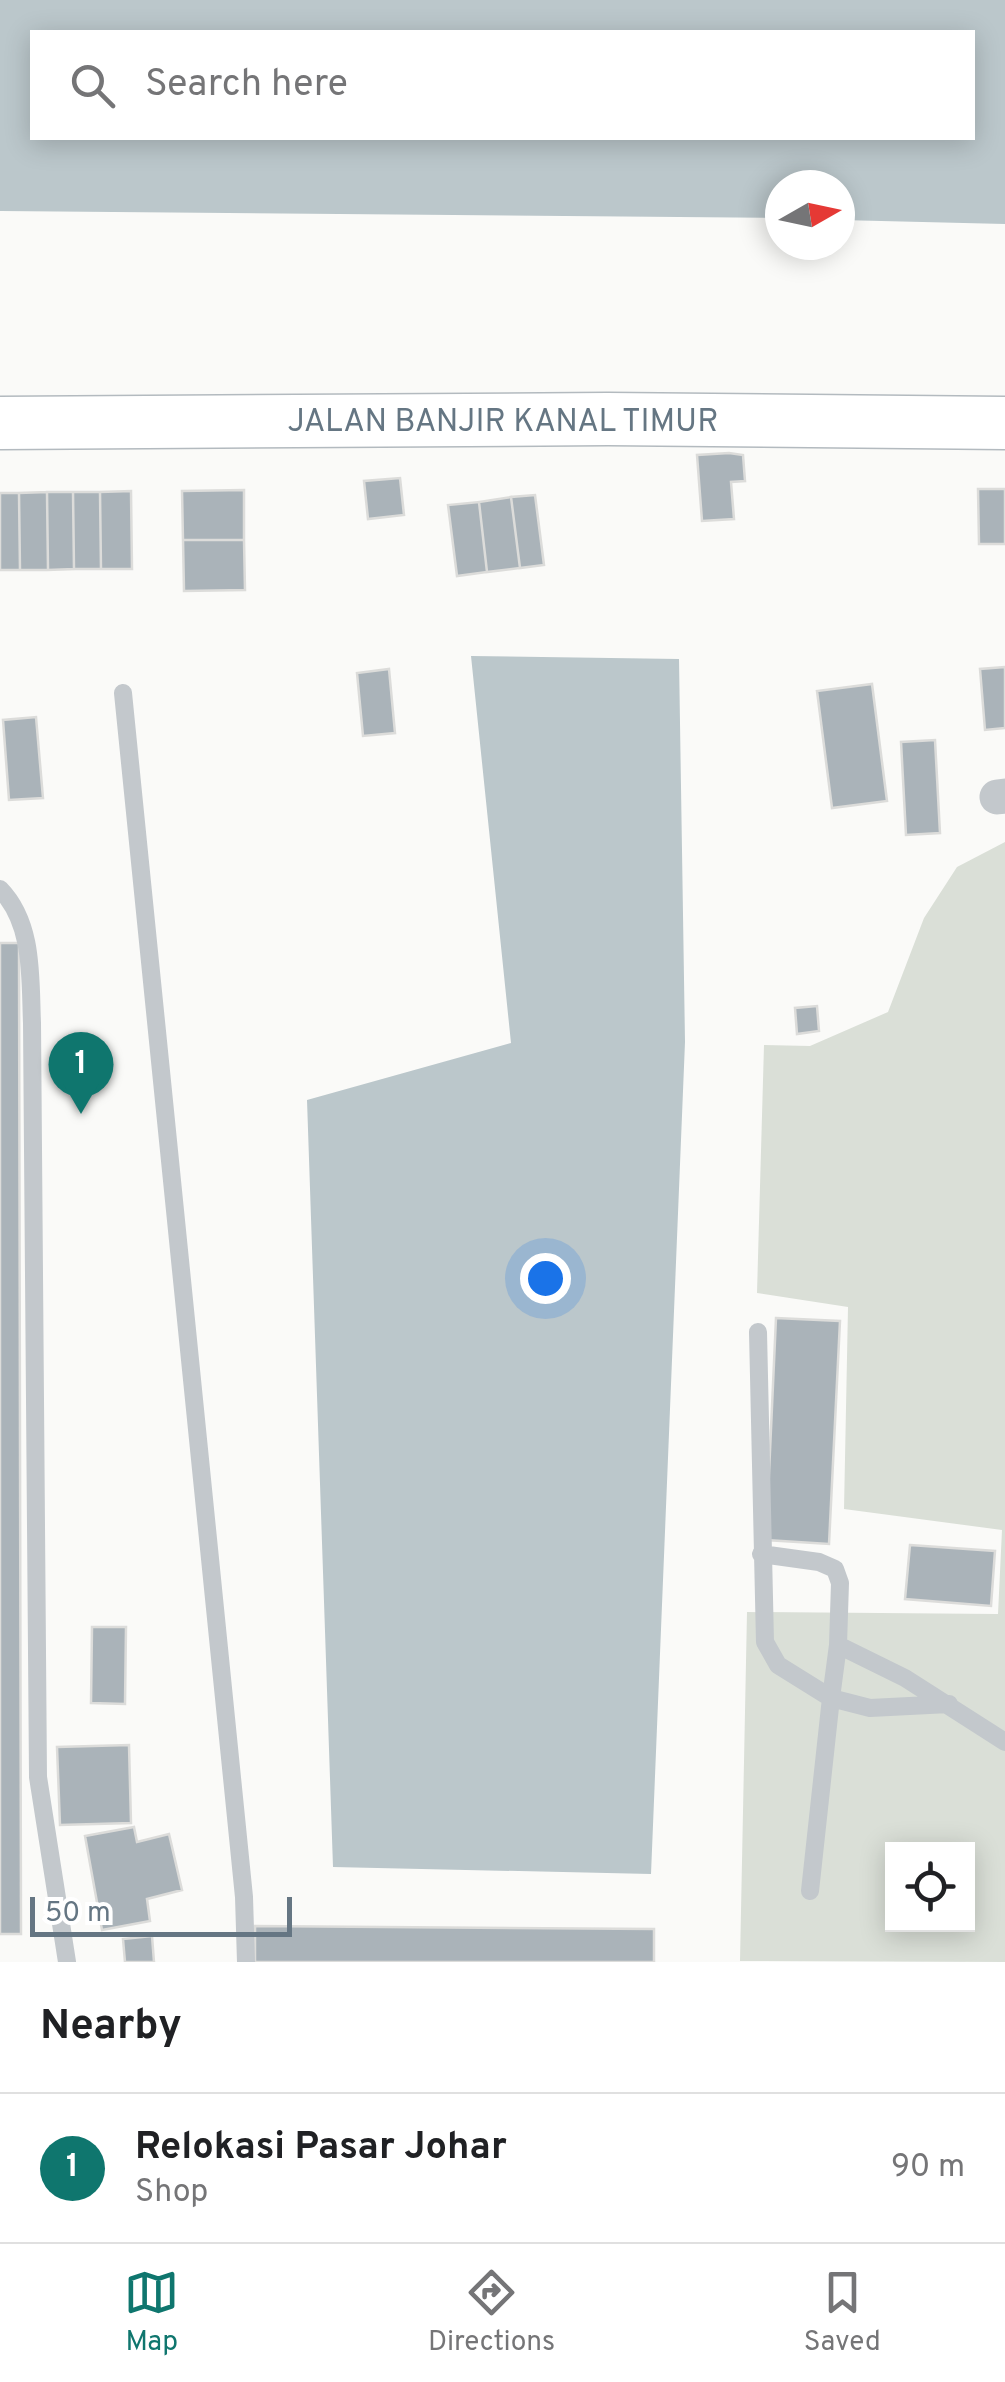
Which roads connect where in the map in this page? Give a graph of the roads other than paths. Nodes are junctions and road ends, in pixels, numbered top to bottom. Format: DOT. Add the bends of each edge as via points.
graph roads {
  1 [pos="0,422"];
  2 [pos="1005,423"];
  3 [pos="123,693"];
  4 [pos="0,889"];
  5 [pos="758,1332"];
  6 [pos="761,1554"];
  7 [pos="838,1644"];
  8 [pos="832,1698"];
  9 [pos="949,1704"];
  10 [pos="1005,1742"];
  11 [pos="810,1891"];
  12 [pos="67,1962"];
  13 [pos="246,1962"];
  1 -- 2 [label="street, JALAN BANJIR KANAL TIMUR"];
  3 -- 13 [label="lane"];
  4 -- 12 [label="lane" via="29,950 38,1777"];
  5 -- 6 [label="lane"];
  6 -- 7 [label="lane" via="835,1569"];
  6 -- 8 [label="lane" via="764,1642 778,1665"];
  7 -- 8 [label="lane"];
  7 -- 9 [label="lane"];
  8 -- 9 [label="lane" via="870,1708"];
  8 -- 11 [label="lane"];
  9 -- 10 [label="lane"];
}
